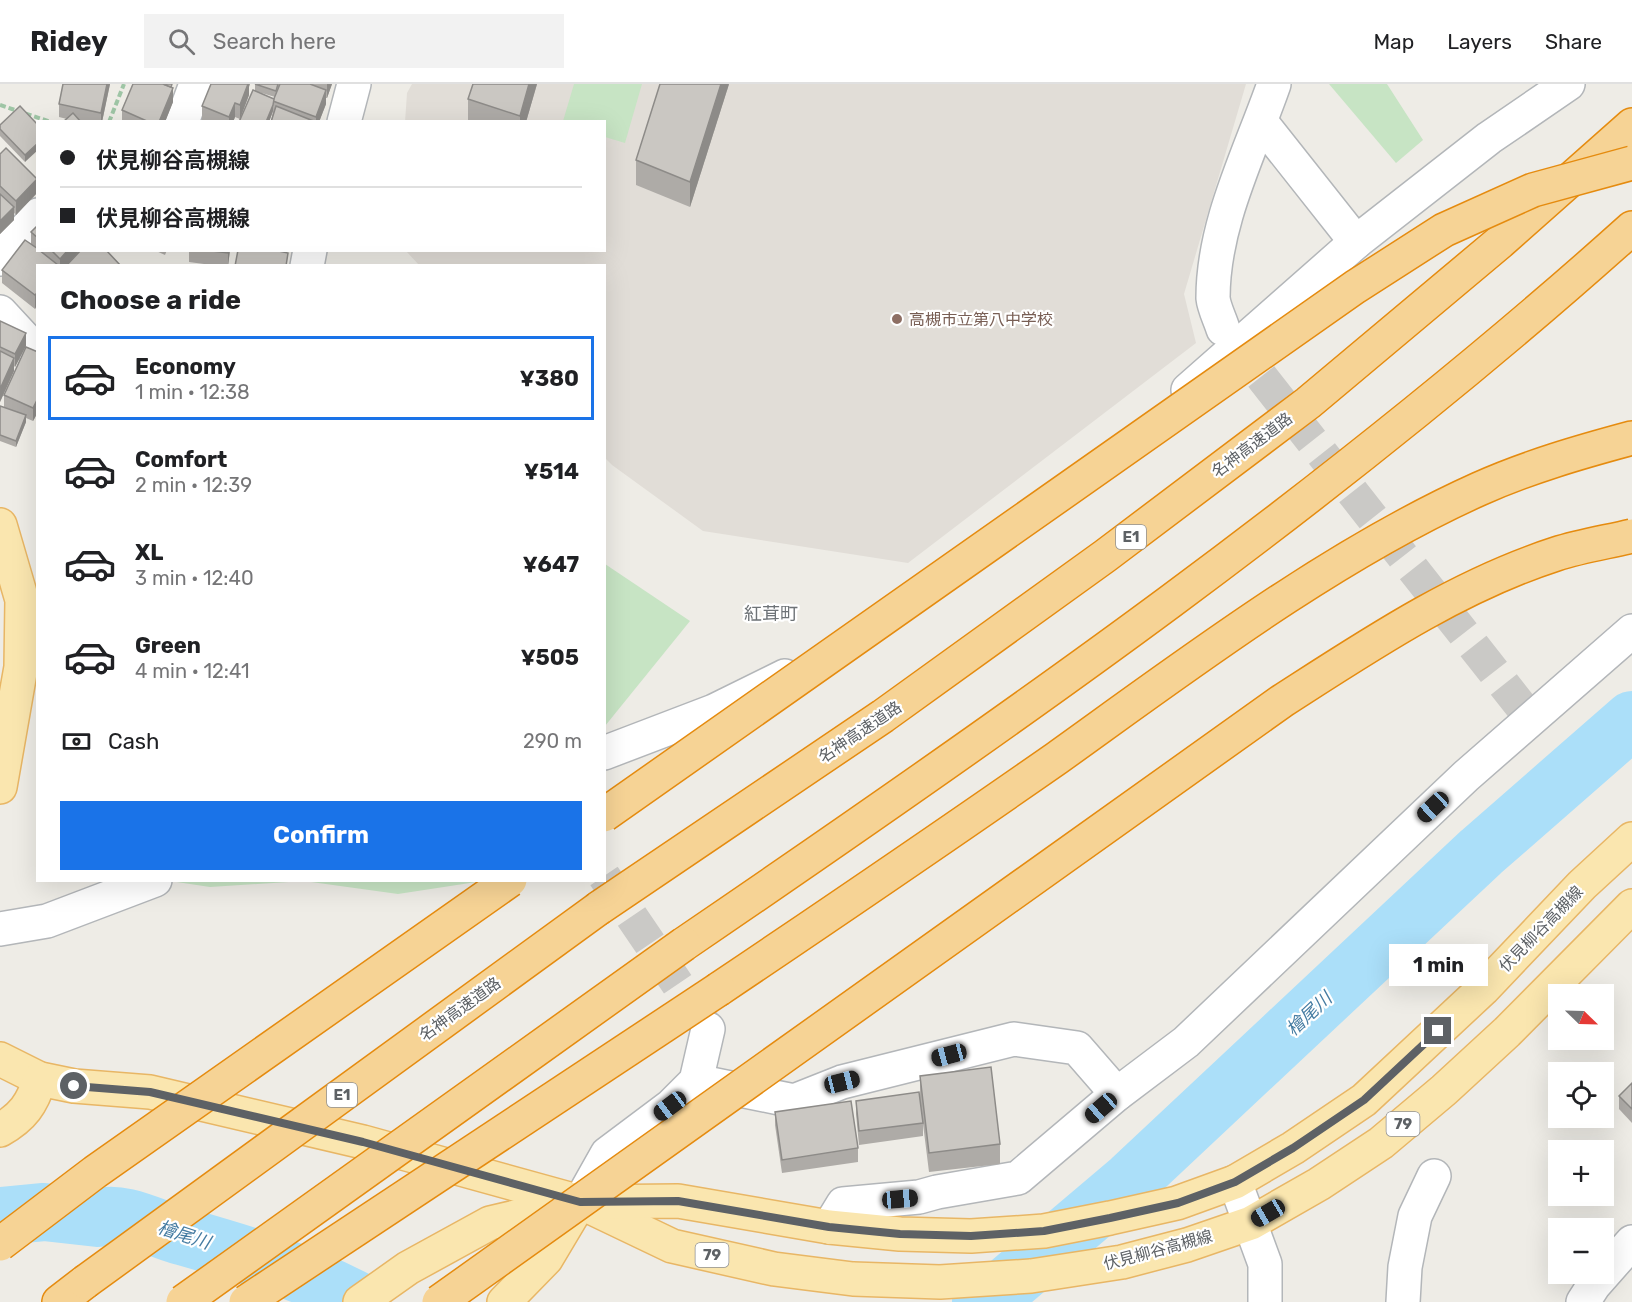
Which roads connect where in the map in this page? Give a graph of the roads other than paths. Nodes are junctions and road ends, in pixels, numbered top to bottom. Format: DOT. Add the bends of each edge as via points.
graph roads {
  1 [pos="196,84"];
  2 [pos="354,84"];
  3 [pos="1274,84"];
  4 [pos="1568,84"];
  5 [pos="183,120"];
  6 [pos="345,120"];
  7 [pos="1261,122"];
  8 [pos="1632,125"];
  9 [pos="1632,163"];
  10 [pos="36,217"];
  11 [pos="1632,228"];
  12 [pos="1356,242"];
  13 [pos="0,259"];
  14 [pos="0,312"];
  15 [pos="1223,329"];
  16 [pos="36,351"];
  17 [pos="1632,438"];
  18 [pos="0,525"];
  19 [pos="1632,536"];
  20 [pos="1632,631"];
  21 [pos="20,667"];
  22 [pos="606,752"];
  23 [pos="0,787"];
  24 [pos="606,814"];
  25 [pos="1632,839"];
  26 [pos="150,882"];
  27 [pos="507,882"];
  28 [pos="1632,906"];
  29 [pos="0,929"];
  30 [pos="708,1029"];
  31 [pos="0,1059"];
  32 [pos="40,1079"];
  33 [pos="696,1081"];
  34 [pos="1117,1094"];
  35 [pos="0,1130"];
  36 [pos="1434,1176"];
  37 [pos="1235,1182"];
  38 [pos="580,1202"];
  39 [pos="1251,1223"];
  40 [pos="829,1227"];
  41 [pos="1632,1242"];
  42 [pos="0,1244"];
  43 [pos="59,1302"];
  44 [pos="183,1302"];
  45 [pos="246,1302"];
  46 [pos="360,1302"];
  47 [pos="439,1302"];
  48 [pos="504,1302"];
  49 [pos="1265,1302"];
  50 [pos="1403,1302"];
  51 [pos="1583,1302"];
  1 -- 5 [label="street"];
  2 -- 6 [label="street"];
  3 -- 7 [label="street"];
  4 -- 12 [label="street" via="1489,138"];
  7 -- 12 [label="street"];
  7 -- 15 [label="street" via="1243,160 1220,242 1213,300"];
  8 -- 43 [label="highway, 名神高速道路 / E1, bridge" via="1500,242 1244,452 884,716 599,908"];
  9 -- 24 [label="highway, bridge" via="1533,190 1444,230 1355,287"];
  10 -- 13 [label="street"];
  11 -- 44 [label="highway, bridge" via="1555,297 1358,456 1158,610 934,774 684,944"];
  12 -- 22 [label="street" via="1182,395 1059,494 819,659 714,711"];
  14 -- 16 [label="street"];
  17 -- 45 [label="highway, bridge" via="1558,458 1479,489 1324,574 719,989"];
  18 -- 21 [label="main road" via="22,600"];
  19 -- 47 [label="highway, bridge" via="1556,554 1477,586 1379,638 1282,701"];
  20 -- 34 [label="street" via="1466,776 1186,1042"];
  21 -- 23 [label="main road"];
  25 -- 37 [label="main road, 伏見柳谷高槻線 / 79" via="1582,885 1483,989 1364,1100"];
  26 -- 29 [label="street" via="47,921"];
  27 -- 42 [label="highway, bridge" via="95,1172"];
  28 -- 39 [label="main road, 伏見柳谷高槻線 / 79" via="1507,1032 1381,1143"];
  30 -- 33 [label="street"];
  31 -- 32 [label="main road, 伏見柳谷高槻線 / 79"];
  32 -- 35 [label="main road" via="22,1116"];
  32 -- 38 [label="main road, 伏見柳谷高槻線 / 79" via="150,1092 363,1142"];
  33 -- 34 [label="street" via="794,1101 842,1082 1014,1039 1077,1047"];
  33 -- 38 [label="street" via="607,1154"];
  34 -- 40 [label="street" via="1018,1178 919,1197 843,1204"];
  36 -- 50 [label="street" via="1415,1216"];
  37 -- 39 [label="street"];
  37 -- 40 [label="main road, 伏見柳谷高槻線 / 79" via="1178,1203 1044,1231 971,1236"];
  38 -- 39 [label="main road, 伏見柳谷高槻線 / 79" via="672,1246 774,1269 853,1279 940,1282 1030,1276 1122,1262"];
  38 -- 40 [label="main road, 伏見柳谷高槻線 / 79" via="678,1201"];
  38 -- 46 [label="main road, 伏見柳谷高槻線 / 79" via="490,1223 408,1268"];
  38 -- 48 [label="main road" via="546,1259"];
  39 -- 49 [label="street" via="1265,1264"];
  41 -- 51 [label="street"];
}
